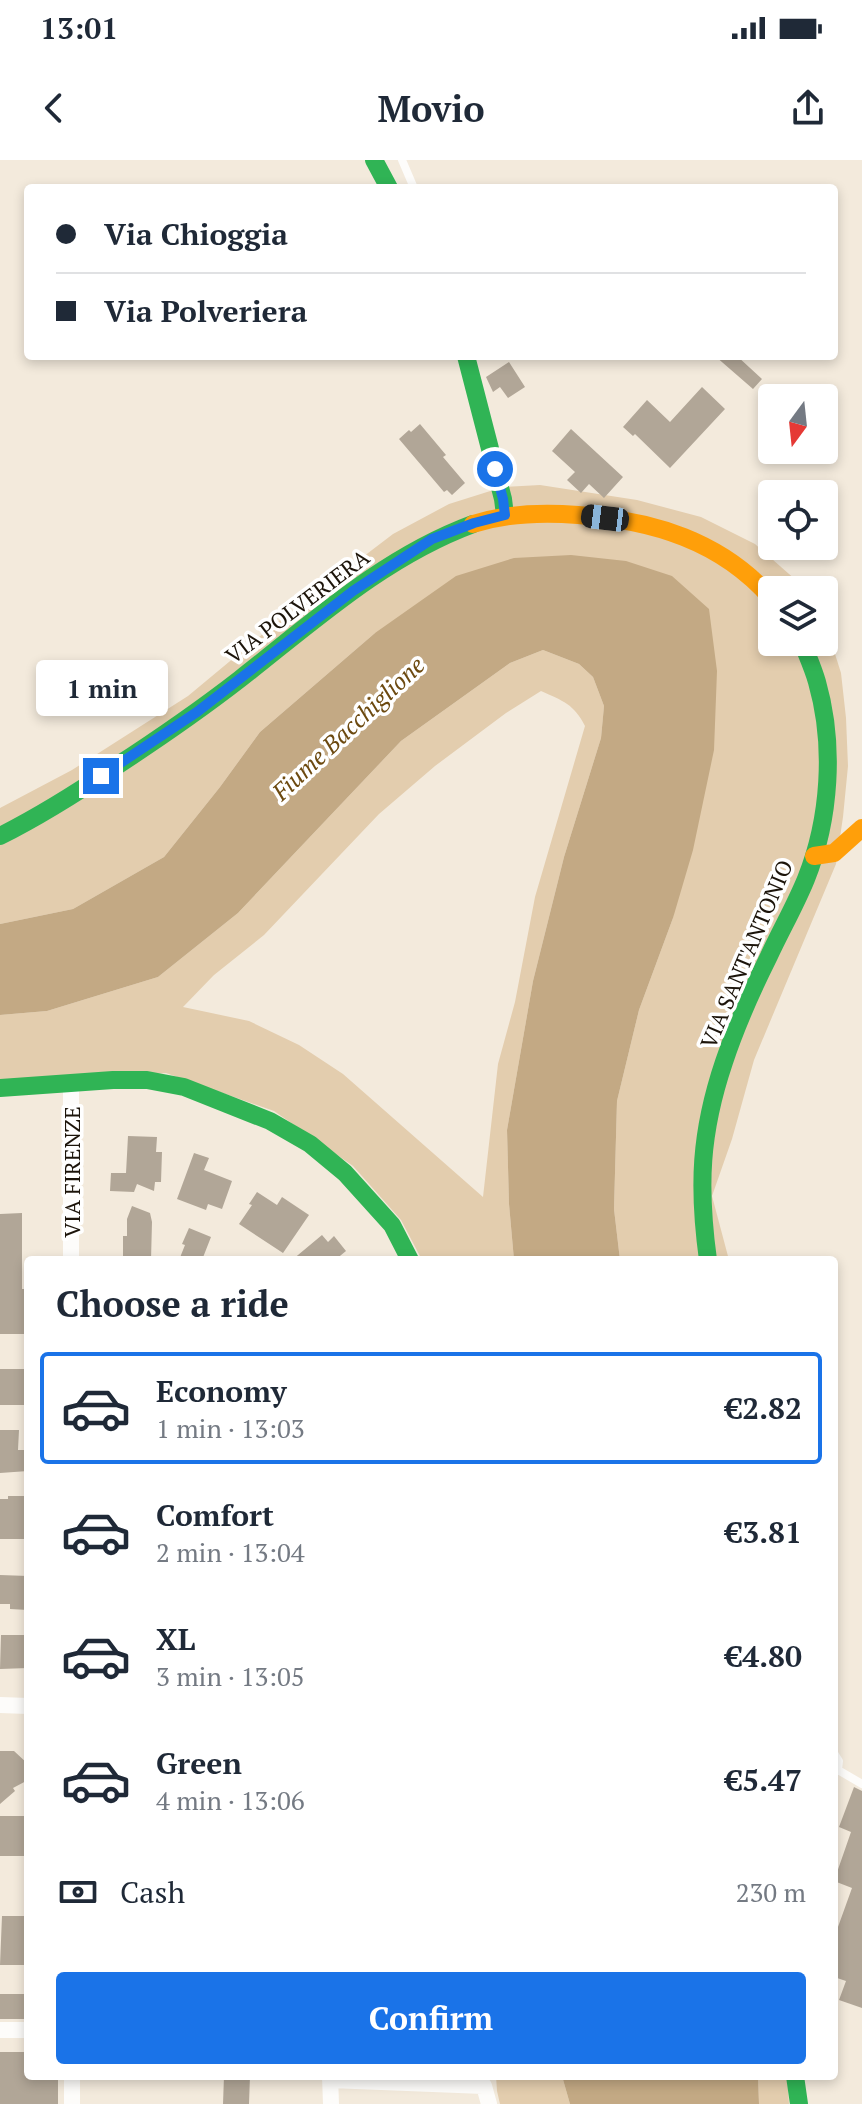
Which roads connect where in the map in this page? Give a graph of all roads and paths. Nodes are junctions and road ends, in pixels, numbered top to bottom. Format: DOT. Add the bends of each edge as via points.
graph roads {
  1 [pos="374,160"];
  2 [pos="402,160"];
  3 [pos="387,184"];
  4 [pos="412,184"];
  5 [pos="467,360"];
  6 [pos="505,515"];
  7 [pos="758,586"];
  8 [pos="807,656"];
  9 [pos="862,828"];
  10 [pos="0,836"];
  11 [pos="814,856"];
  12 [pos="71,1083"];
  13 [pos="0,1088"];
  14 [pos="71,1256"];
  15 [pos="408,1256"];
  16 [pos="708,1256"];
  17 [pos="0,1705"];
  18 [pos="24,1706"];
  19 [pos="838,1773"];
  20 [pos="862,1784"];
  21 [pos="0,2030"];
  22 [pos="24,2030"];
  23 [pos="72,2080"];
  24 [pos="330,2080"];
  25 [pos="368,2080"];
  26 [pos="796,2080"];
  27 [pos="72,2104"];
  28 [pos="331,2104"];
  29 [pos="489,2104"];
  30 [pos="799,2104"];
  1 -- 3 [label="street"];
  2 -- 4 [label="lane"];
  5 -- 6 [label="street"];
  6 -- 7 [label="street, VIA POLVERIERA" via="574,514 636,521 686,535"];
  6 -- 10 [label="street, VIA POLVERIERA" via="432,539 353,591 197,712"];
  8 -- 11 [label="street, VIA SANT'ANTONIO" via="817,684 826,759 824,810"];
  9 -- 11 [label="street, VIA SANT'ANTONIO" via="834,853"];
  11 -- 16 [label="street, VIA SANT'ANTONIO" via="729,1047 711,1110 700,1196"];
  12 -- 13 [label="street"];
  12 -- 14 [label="street, VIA FIRENZE"];
  12 -- 15 [label="street" via="147,1080 174,1085 270,1121 345,1173 392,1225"];
  17 -- 18 [label="street"];
  19 -- 20 [label="lane"];
  21 -- 22 [label="street"];
  23 -- 27 [label="street"];
  24 -- 28 [label="street"];
  25 -- 29 [label="street" via="484,2086"];
  26 -- 30 [label="street"];
}
